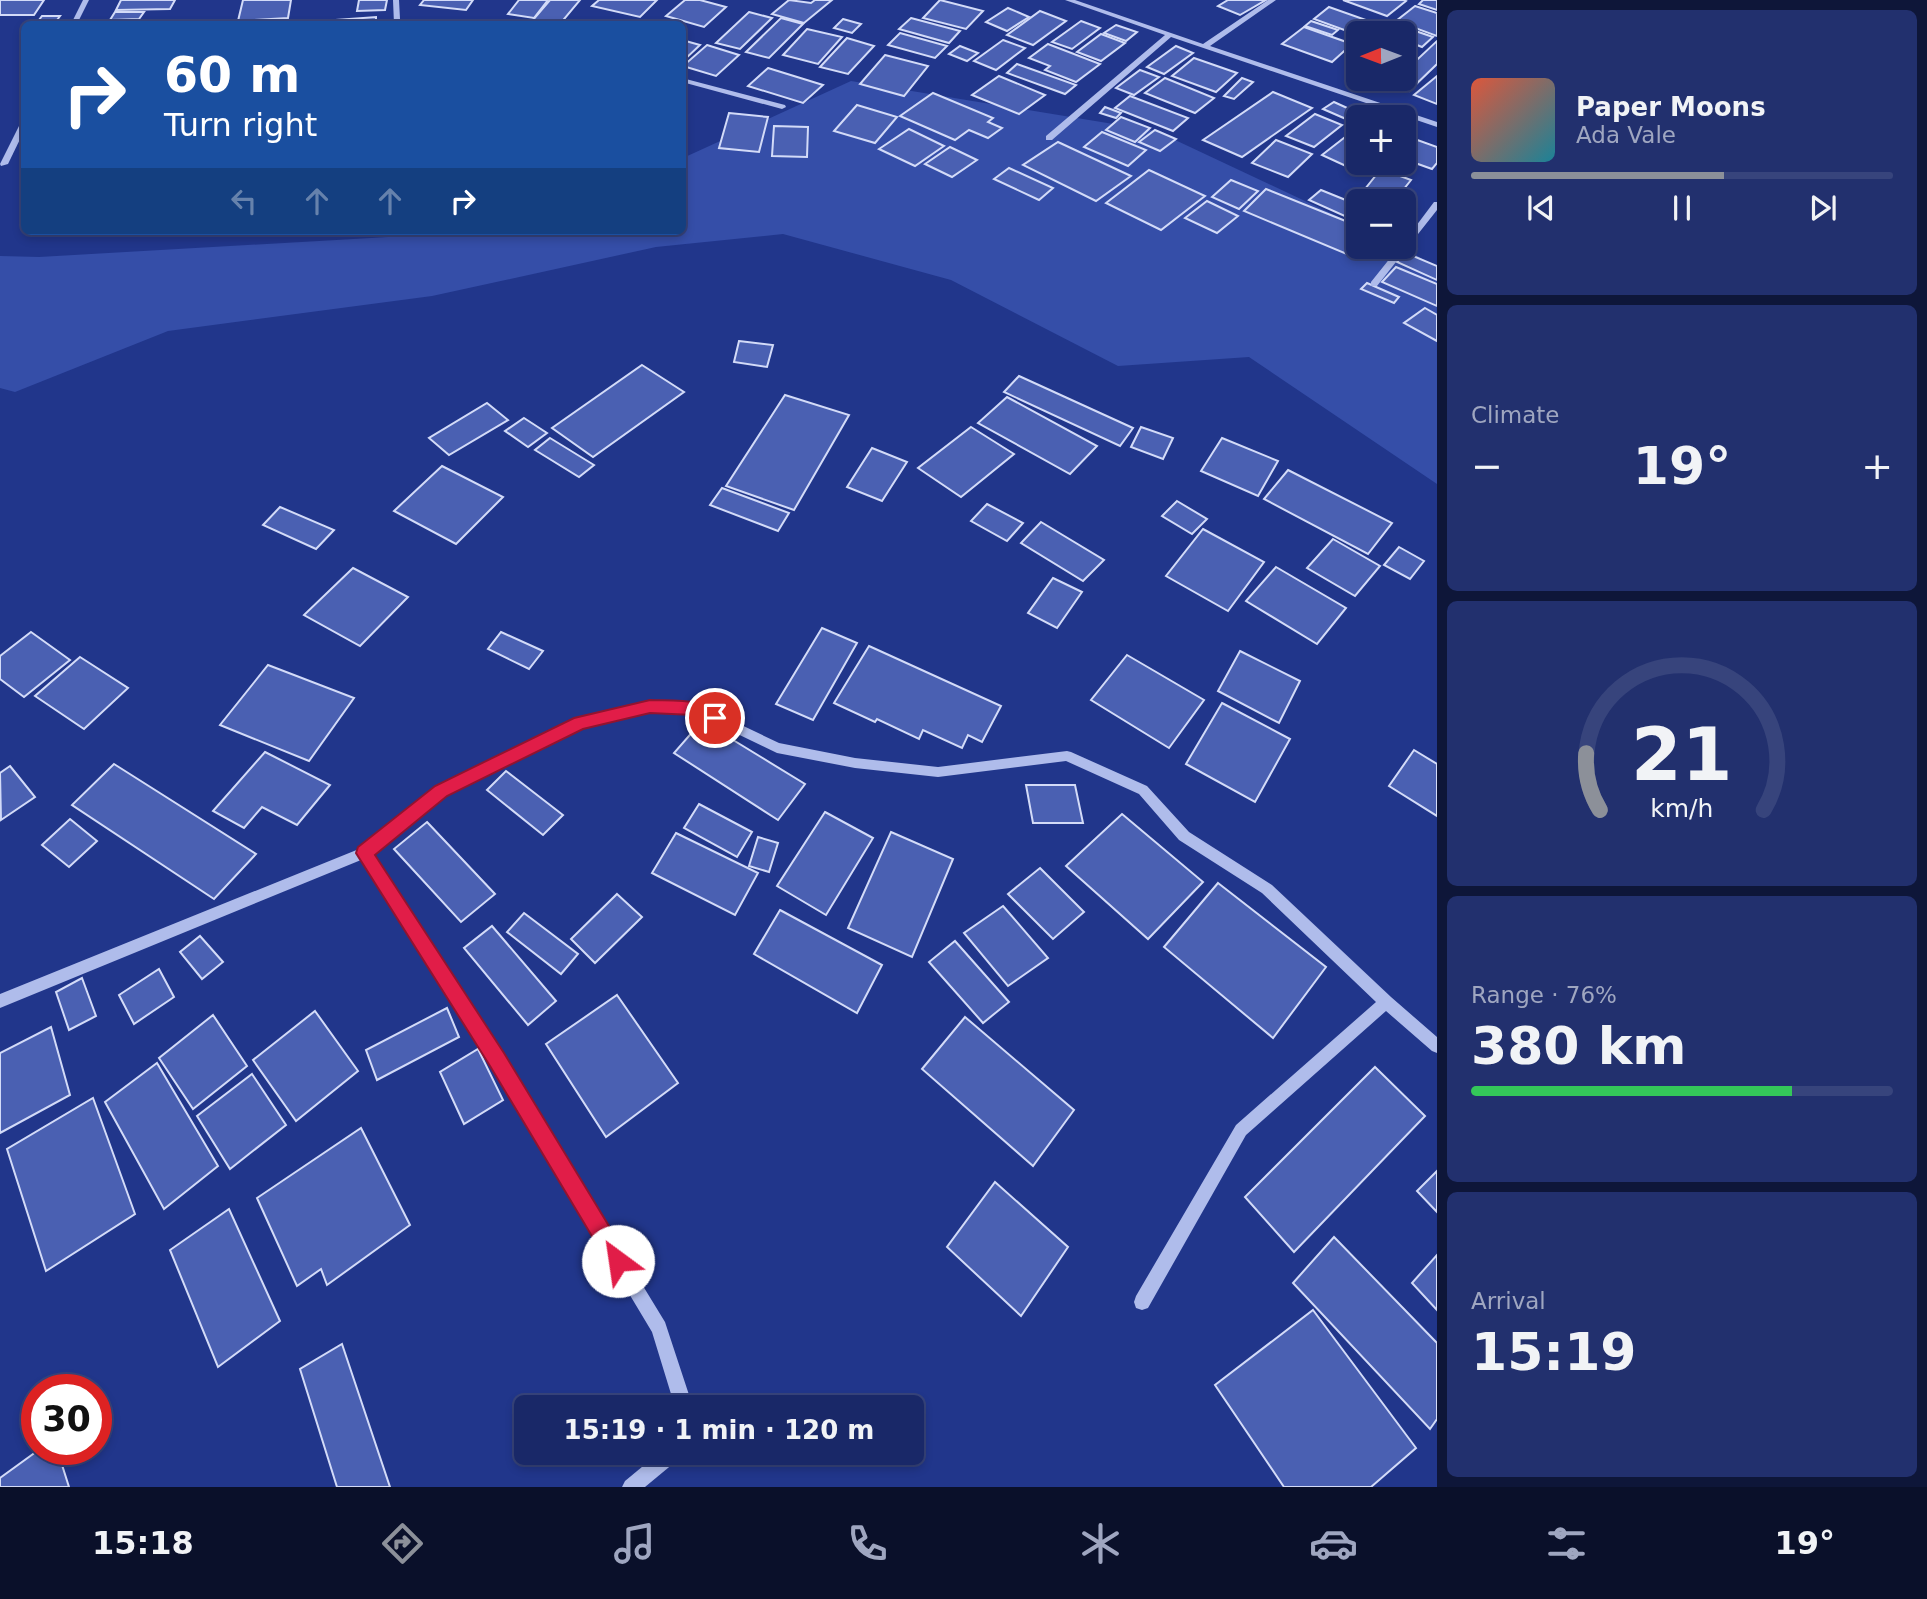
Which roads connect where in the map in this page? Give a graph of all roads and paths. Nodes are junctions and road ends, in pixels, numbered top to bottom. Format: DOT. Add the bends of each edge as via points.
graph roads {
  1 [pos="86,0"];
  2 [pos="396,0"];
  3 [pos="1068,0"];
  4 [pos="1273,0"];
  5 [pos="76,21"];
  6 [pos="397,21"];
  7 [pos="1168,35"];
  8 [pos="1203,47"];
  9 [pos="686,81"];
  10 [pos="782,107"];
  11 [pos="1437,125"];
  12 [pos="21,130"];
  13 [pos="1049,138"];
  14 [pos="4,164"];
  15 [pos="1437,204"];
  16 [pos="1416,231"];
  17 [pos="1394,259"];
  18 [pos="1374,284"];
  19 [pos="364,853"];
  20 [pos="0,1001"];
  21 [pos="1387,1002"];
  22 [pos="1437,1046"];
  23 [pos="1142,1302"];
  24 [pos="680,1395"];
  25 [pos="658,1465"];
  26 [pos="631,1487"];
  1 -- 5 [label="street"];
  2 -- 6 [label="street"];
  3 -- 7 [label="street"];
  4 -- 8 [label="street"];
  7 -- 8 [label="street"];
  7 -- 13 [label="street"];
  8 -- 11 [label="street"];
  9 -- 10 [label="street"];
  12 -- 14 [label="street"];
  15 -- 16 [label="street"];
  17 -- 18 [label="street"];
  19 -- 20 [label="street"];
  19 -- 21 [label="street" via="441,791 580,723 650,706 695,708 777,748 855,763 938,772 1067,756 1143,790 1184,836 1267,889"];
  19 -- 24 [label="street" via="497,1060 659,1328"];
  21 -- 22 [label="street"];
  21 -- 23 [label="street" via="1241,1130"];
  25 -- 26 [label="street"];
}
